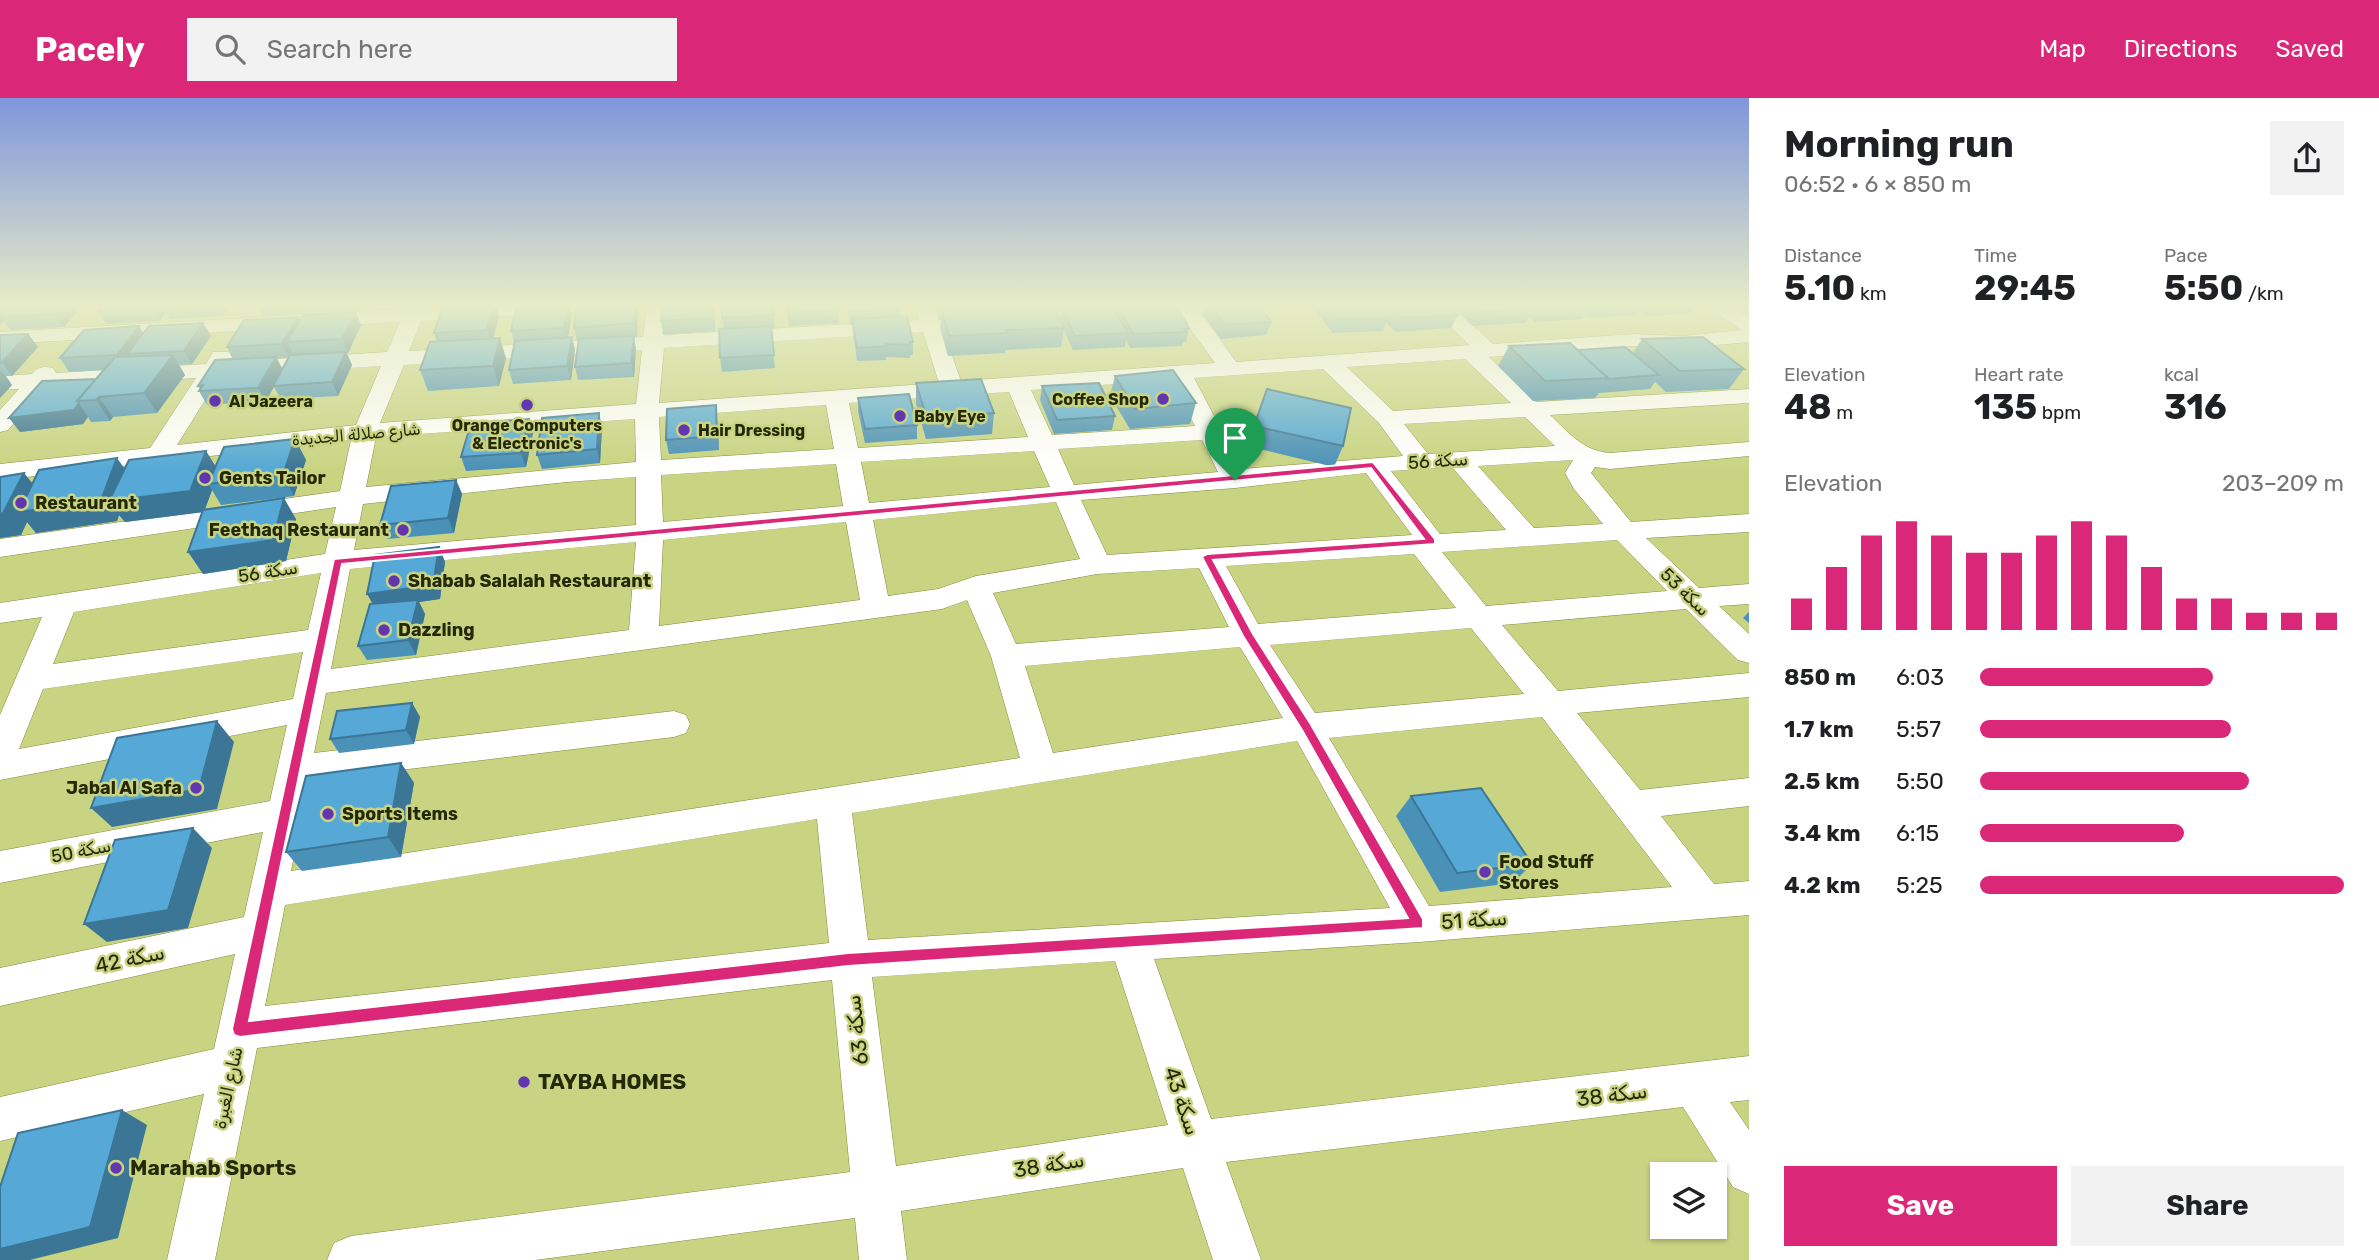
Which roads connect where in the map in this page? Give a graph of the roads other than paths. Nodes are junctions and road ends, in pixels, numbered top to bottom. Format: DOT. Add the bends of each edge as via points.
graph roads {
  1 [pos="57,360"];
  2 [pos="219,360"];
  3 [pos="375,360"];
  4 [pos="394,360"];
  5 [pos="652,360"];
  6 [pos="943,360"];
  7 [pos="1224,360"];
  8 [pos="1352,360"];
  9 [pos="1487,360"];
  10 [pos="1328,362"];
  11 [pos="1230,369"];
  12 [pos="213,370"];
  13 [pos="1179,372"];
  14 [pos="38,381"];
  15 [pos="0,383"];
  16 [pos="1017,384"];
  17 [pos="952,389"];
  18 [pos="1749,396"];
  19 [pos="836,397"];
  20 [pos="1530,410"];
  21 [pos="647,411"];
  22 [pos="1387,418"];
  23 [pos="3,419"];
  24 [pos="365,431"];
  25 [pos="1210,432"];
  26 [pos="1045,443"];
  27 [pos="1746,452"];
  28 [pos="158,455"];
  29 [pos="848,456"];
  30 [pos="1584,456"];
  31 [pos="1459,460"];
  32 [pos="1422,463"];
  33 [pos="1373,465"];
  34 [pos="649,469"];
  35 [pos="0,472"];
  36 [pos="1235,480"];
  37 [pos="1068,495"];
  38 [pos="351,497"];
  39 [pos="860,513"];
  40 [pos="1749,523"];
  41 [pos="1622,531"];
  42 [pos="650,533"];
  43 [pos="1525,535"];
  44 [pos="1426,542"];
  45 [pos="0,548"];
  46 [pos="1207,557"];
  47 [pos="338,561"];
  48 [pos="1097,565"];
  49 [pos="976,586"];
  50 [pos="1749,594"];
  51 [pos="1690,598"];
  52 [pos="62,604"];
  53 [pos="876,607"];
  54 [pos="0,613"];
  55 [pos="1476,617"];
  56 [pos="1249,636"];
  57 [pos="321,639"];
  58 [pos="643,639"];
  59 [pos="1749,652"];
  60 [pos="1006,656"];
  61 [pos="1749,685"];
  62 [pos="309,696"];
  63 [pos="17,699"];
  64 [pos="1551,704"];
  65 [pos="674,724"];
  66 [pos="1306,727"];
  67 [pos="0,754"];
  68 [pos="0,766"];
  69 [pos="1041,767"];
  70 [pos="294,769"];
  71 [pos="1749,792"];
  72 [pos="833,800"];
  73 [pos="1632,805"];
  74 [pos="285,813"];
  75 [pos="0,867"];
  76 [pos="268,891"];
  77 [pos="1749,898"];
  78 [pos="1706,903"];
  79 [pos="1419,923"];
  80 [pos="260,931"];
  81 [pos="1128,941"];
  82 [pos="848,960"];
  83 [pos="0,987"];
  84 [pos="236,1048"];
  85 [pos="1749,1078"];
  86 [pos="1694,1085"];
  87 [pos="0,1119"];
  88 [pos="1196,1143"];
  89 [pos="1749,1171"];
  90 [pos="875,1192"];
  91 [pos="191,1260"];
  92 [pos="351,1260"];
  93 [pos="883,1260"];
  94 [pos="1237,1260"];
  1 -- 14 [label="street"];
  2 -- 12 [label="street"];
  3 -- 12 [label="street"];
  4 -- 24 [label="street, شارع الغبرة"];
  5 -- 21 [label="street"];
  6 -- 17 [label="street"];
  7 -- 11 [label="street"];
  8 -- 10 [label="street, شارع صلالة الجديدة"];
  9 -- 20 [label="street"];
  10 -- 11 [label="street, شارع صلالة الجديدة"];
  10 -- 22 [label="street"];
  11 -- 13 [label="street, شارع صلالة الجديدة"];
  12 -- 14 [label="street"];
  12 -- 28 [label="street"];
  13 -- 16 [label="street, شارع صلالة الجديدة"];
  13 -- 25 [label="street"];
  14 -- 15 [label="street"];
  14 -- 23 [label="street"];
  16 -- 17 [label="street, شارع صلالة الجديدة"];
  16 -- 26 [label="street"];
  17 -- 19 [label="street, شارع صلالة الجديدة"];
  18 -- 20 [label="street"];
  19 -- 21 [label="street, شارع صلالة الجديدة"];
  19 -- 29 [label="street"];
  20 -- 22 [label="street"];
  20 -- 30 [label="street"];
  21 -- 24 [label="street, شارع صلالة الجديدة"];
  21 -- 34 [label="street"];
  22 -- 32 [label="street"];
  24 -- 28 [label="street, شارع صلالة الجديدة"];
  24 -- 38 [label="street, شارع الغبرة"];
  25 -- 26 [label="street"];
  25 -- 36 [label="street"];
  26 -- 29 [label="street"];
  26 -- 37 [label="street"];
  27 -- 30 [label="street, سكة 56" via="1610,461"];
  28 -- 35 [label="street, شارع صلالة الجديدة"];
  29 -- 34 [label="street"];
  29 -- 39 [label="street"];
  30 -- 31 [label="street, سكة 56"];
  30 -- 41 [label="street, سكة 53" via="1578,473"];
  31 -- 32 [label="street, سكة 56"];
  31 -- 43 [label="street"];
  32 -- 33 [label="street, سكة 56"];
  33 -- 36 [label="street, سكة 56"];
  33 -- 44 [label="street"];
  34 -- 38 [label="street"];
  34 -- 42 [label="street"];
  36 -- 37 [label="street, سكة 56"];
  37 -- 39 [label="street, سكة 56"];
  37 -- 48 [label="street"];
  38 -- 45 [label="street"];
  38 -- 47 [label="street, شارع الغبرة"];
  39 -- 42 [label="street, سكة 56"];
  39 -- 53 [label="street"];
  40 -- 41 [label="street"];
  41 -- 43 [label="street"];
  41 -- 51 [label="street, سكة 53"];
  42 -- 47 [label="street, سكة 56"];
  42 -- 58 [label="street"];
  43 -- 44 [label="street"];
  44 -- 46 [label="street"];
  44 -- 55 [label="street"];
  46 -- 48 [label="street"];
  46 -- 56 [label="street"];
  47 -- 52 [label="street, سكة 56"];
  47 -- 57 [label="street, شارع الغبرة"];
  48 -- 49 [label="street"];
  49 -- 53 [label="street" via="942,599"];
  49 -- 60 [label="street"];
  50 -- 51 [label="street"];
  51 -- 55 [label="street"];
  51 -- 59 [label="street, سكة 53"];
  52 -- 54 [label="street, سكة 56"];
  52 -- 63 [label="street"];
  53 -- 58 [label="street"];
  55 -- 56 [label="street"];
  55 -- 64 [label="street"];
  56 -- 60 [label="street"];
  56 -- 66 [label="street"];
  57 -- 62 [label="street, شارع الغبرة"];
  57 -- 63 [label="street"];
  58 -- 62 [label="street"];
  60 -- 69 [label="street"];
  61 -- 64 [label="street"];
  62 -- 68 [label="street"];
  62 -- 70 [label="street, شارع الغبرة"];
  63 -- 67 [label="street"];
  64 -- 66 [label="street"];
  64 -- 73 [label="street"];
  65 -- 70 [label="street"];
  66 -- 69 [label="street"];
  66 -- 79 [label="street"];
  69 -- 72 [label="street"];
  70 -- 74 [label="street, شارع الغبرة"];
  71 -- 73 [label="street"];
  72 -- 76 [label="street"];
  72 -- 82 [label="street, سكة 63"];
  73 -- 78 [label="street"];
  74 -- 75 [label="street, سكة 50"];
  74 -- 76 [label="street, شارع الغبرة"];
  76 -- 80 [label="street, شارع الغبرة"];
  77 -- 78 [label="street, سكة 51"];
  78 -- 79 [label="street, سكة 51"];
  79 -- 81 [label="street, سكة 51"];
  80 -- 83 [label="street, سكة 42"];
  80 -- 84 [label="street, شارع الغبرة"];
  81 -- 82 [label="street, سكة 51"];
  81 -- 88 [label="street, سكة 43"];
  82 -- 84 [label="street, سكة 51"];
  82 -- 90 [label="street, سكة 63"];
  84 -- 87 [label="street, سكة 51"];
  84 -- 91 [label="street, شارع الغبرة"];
  85 -- 86 [label="street, سكة 38"];
  86 -- 88 [label="street, سكة 38"];
  86 -- 89 [label="street"];
  88 -- 90 [label="street, سكة 38"];
  88 -- 94 [label="street, سكة 43"];
  90 -- 92 [label="street, سكة 38"];
  90 -- 93 [label="street, سكة 63"];
}
